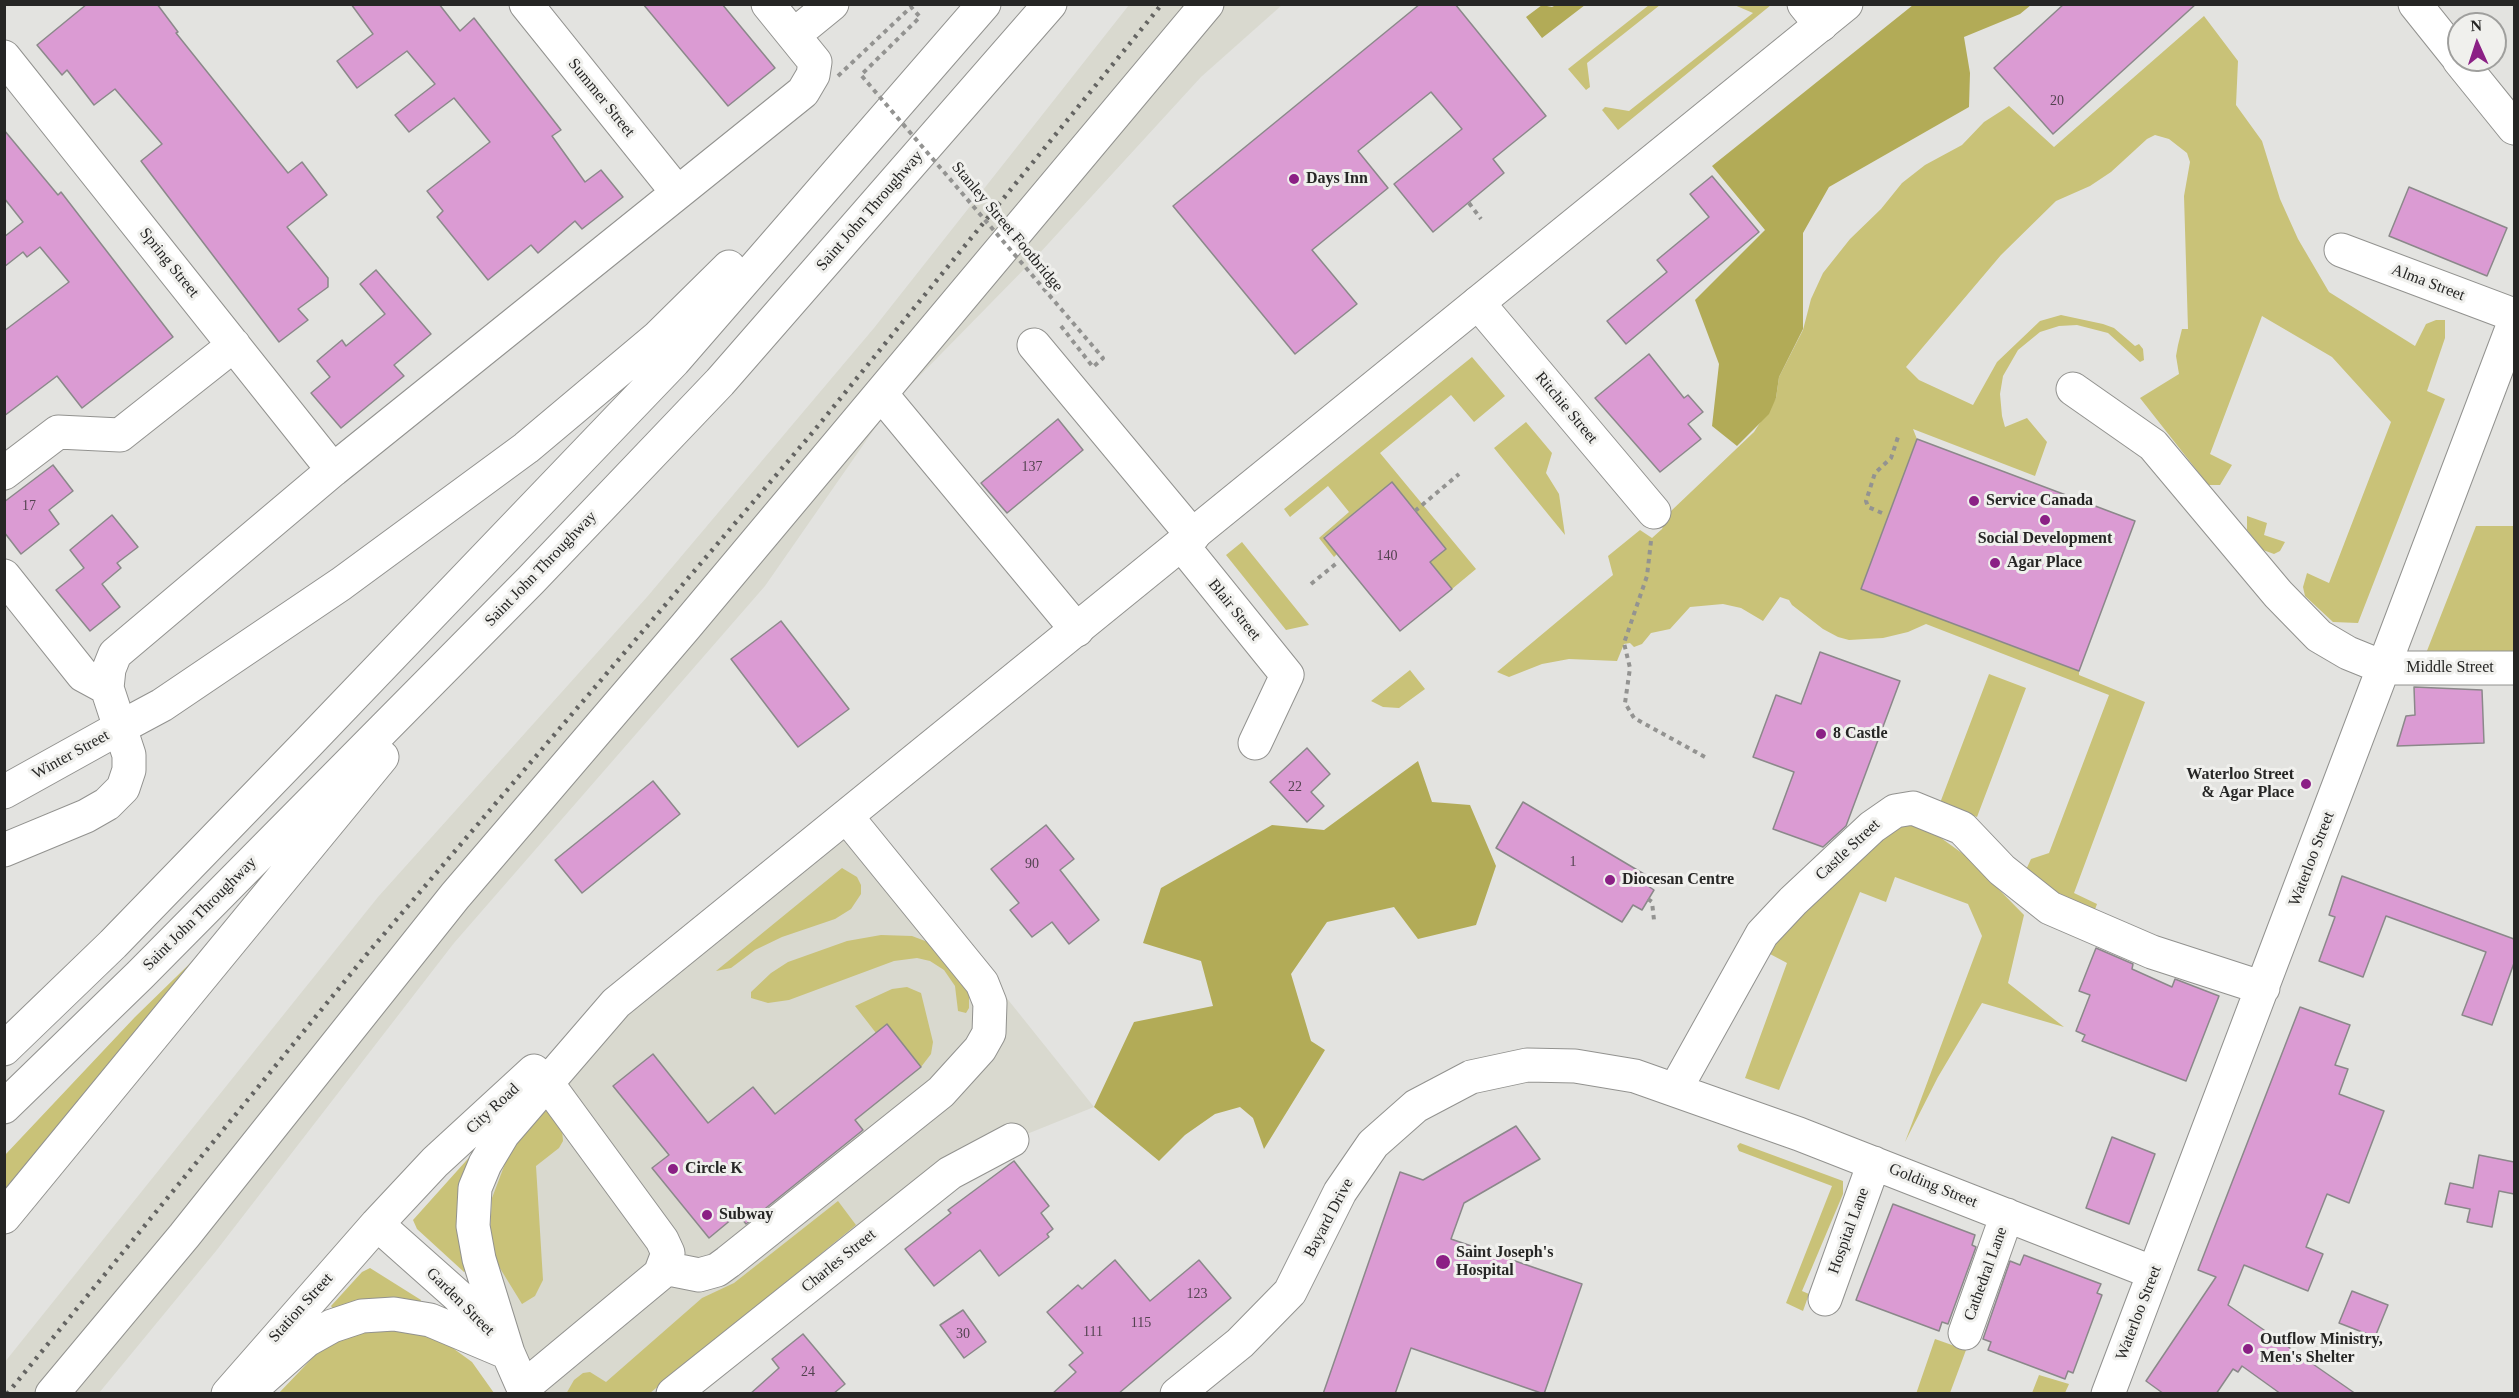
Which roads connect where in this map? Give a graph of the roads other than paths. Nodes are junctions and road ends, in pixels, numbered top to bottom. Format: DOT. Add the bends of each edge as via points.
graph roads {
  1 [pos="526,4"];
  2 [pos="768,4"];
  3 [pos="832,4"];
  4 [pos="984,4"];
  5 [pos="1050,4"];
  6 [pos="1207,4"];
  7 [pos="1846,4"];
  8 [pos="2415,4"];
  9 [pos="1813,15"];
  10 [pos="794,35"];
  11 [pos="2447,45"];
  12 [pos="4,57"];
  13 [pos="2469,72"];
  14 [pos="907,90"];
  15 [pos="2514,128"];
  16 [pos="676,192"];
  17 [pos="2341,250"];
  18 [pos="1478,303"];
  19 [pos="2514,315"];
  20 [pos="2514,323"];
  21 [pos="234,345"];
  22 [pos="1034,345"];
  23 [pos="2073,389"];
  24 [pos="881,394"];
  25 [pos="333,470"];
  26 [pos="4,473"];
  27 [pos="1654,512"];
  28 [pos="1187,540"];
  29 [pos="4,576"];
  30 [pos="531,580"];
  31 [pos="15,610"];
  32 [pos="1077,630"];
  33 [pos="2514,668"];
  34 [pos="2385,669"];
  35 [pos="107,688"];
  36 [pos="122,727"];
  37 [pos="1255,743"];
  38 [pos="4,792"];
  39 [pos="848,817"];
  40 [pos="4,850"];
  41 [pos="2263,988"];
  42 [pos="616,1003"];
  43 [pos="4,1049"];
  44 [pos="547,1083"];
  45 [pos="1675,1090"];
  46 [pos="1710,1101"];
  47 [pos="4,1107"];
  48 [pos="1012,1140"];
  49 [pos="1874,1163"];
  50 [pos="2007,1215"];
  51 [pos="4,1216"];
  52 [pos="377,1224"];
  53 [pos="664,1268"];
  54 [pos="2154,1274"];
  55 [pos="1825,1299"];
  56 [pos="1965,1333"];
  57 [pos="508,1353"];
  58 [pos="525,1390"];
  59 [pos="52,1394"];
  60 [pos="228,1394"];
  61 [pos="247,1394"];
  62 [pos="673,1394"];
  63 [pos="1177,1394"];
  64 [pos="2108,1394"];
  1 -- 16 [label="main road, Summer Street"];
  2 -- 10 [label="main road"];
  3 -- 10 [label="main road"];
  4 -- 14 [label="main road"];
  5 -- 30 [label="main road, Saint John Throughway" via="720,382"];
  6 -- 24 [label="main road"];
  7 -- 9 [label="main road"];
  8 -- 11 [label="main road"];
  9 -- 18 [label="main road"];
  10 -- 16 [label="main road" via="822,71 802,92"];
  12 -- 21 [label="main road, Spring Street"];
  13 -- 15 [label="main road"];
  14 -- 36 [label="main road" via="657,338 561,420 340,584 162,705"];
  14 -- 43 [label="main road" via="674,361 547,496 121,935"];
  16 -- 25 [label="main road"];
  17 -- 19 [label="main road, Alma Street"];
  18 -- 27 [label="main road, Ritchie Street"];
  18 -- 28 [label="main road"];
  20 -- 34 [label="main road, Waterloo Street"];
  21 -- 25 [label="main road, Spring Street"];
  21 -- 26 [label="main road" via="120,435 58,432"];
  22 -- 28 [label="main road, Blair Street"];
  23 -- 34 [label="main road" via="2153,445 2278,594 2319,636"];
  24 -- 32 [label="main road"];
  24 -- 59 [label="main road" via="455,896 184,1236"];
  25 -- 35 [label="main road" via="115,654"];
  28 -- 32 [label="main road"];
  28 -- 37 [label="main road, Blair Street" via="1287,675"];
  29 -- 31 [label="main road"];
  30 -- 47 [label="main road, Saint John Throughway"];
  30 -- 51 [label="main road"];
  31 -- 35 [label="main road" via="83,675"];
  32 -- 39 [label="main road"];
  33 -- 34 [label="main road, Middle Street"];
  34 -- 41 [label="main road, Waterloo Street"];
  35 -- 36 [label="main road"];
  36 -- 38 [label="main road, Winter Street"];
  36 -- 40 [label="main road, Winter Street" via="129,770 117,796 87,816"];
  39 -- 42 [label="main road"];
  39 -- 53 [label="main road" via="981,983 990,1003 989,1033 980,1049 941,1092 717,1270 699,1275"];
  41 -- 45 [label="main road, Castle Street" via="2152,952 2050,908 2002,870 1962,828 1913,808 1895,811 1883,817 1762,934"];
  41 -- 54 [label="main road, Waterloo Street"];
  42 -- 44 [label="main road"];
  42 -- 52 [label="main road, City Road" via="525,1078 435,1162"];
  44 -- 53 [label="main road" via="662,1240 668,1253"];
  44 -- 57 [label="main road" via="503,1134 475,1188 473,1226 479,1259"];
  45 -- 46 [label="main road, Bayard Drive"];
  45 -- 63 [label="main road, Bayard Drive" via="1635,1076 1575,1066 1527,1065 1471,1077 1416,1106 1372,1144 1346,1182 1285,1299 1240,1343"];
  46 -- 49 [label="main road, Golding Street"];
  48 -- 62 [label="main road, Charles Street" via="950,1173"];
  49 -- 50 [label="main road, Golding Street"];
  49 -- 55 [label="main road, Hospital Lane"];
  50 -- 54 [label="main road, Golding Street"];
  50 -- 56 [label="main road, Cathedral Lane"];
  52 -- 57 [label="main road, Garden Street" via="458,1296"];
  52 -- 60 [label="main road, Station Street" via="273,1338"];
  53 -- 58 [label="main road"];
  54 -- 64 [label="main road, Waterloo Street"];
  57 -- 58 [label="main road, Garden Street"];
  57 -- 61 [label="main road" via="430,1320 394,1314 362,1316 307,1340"];
}
